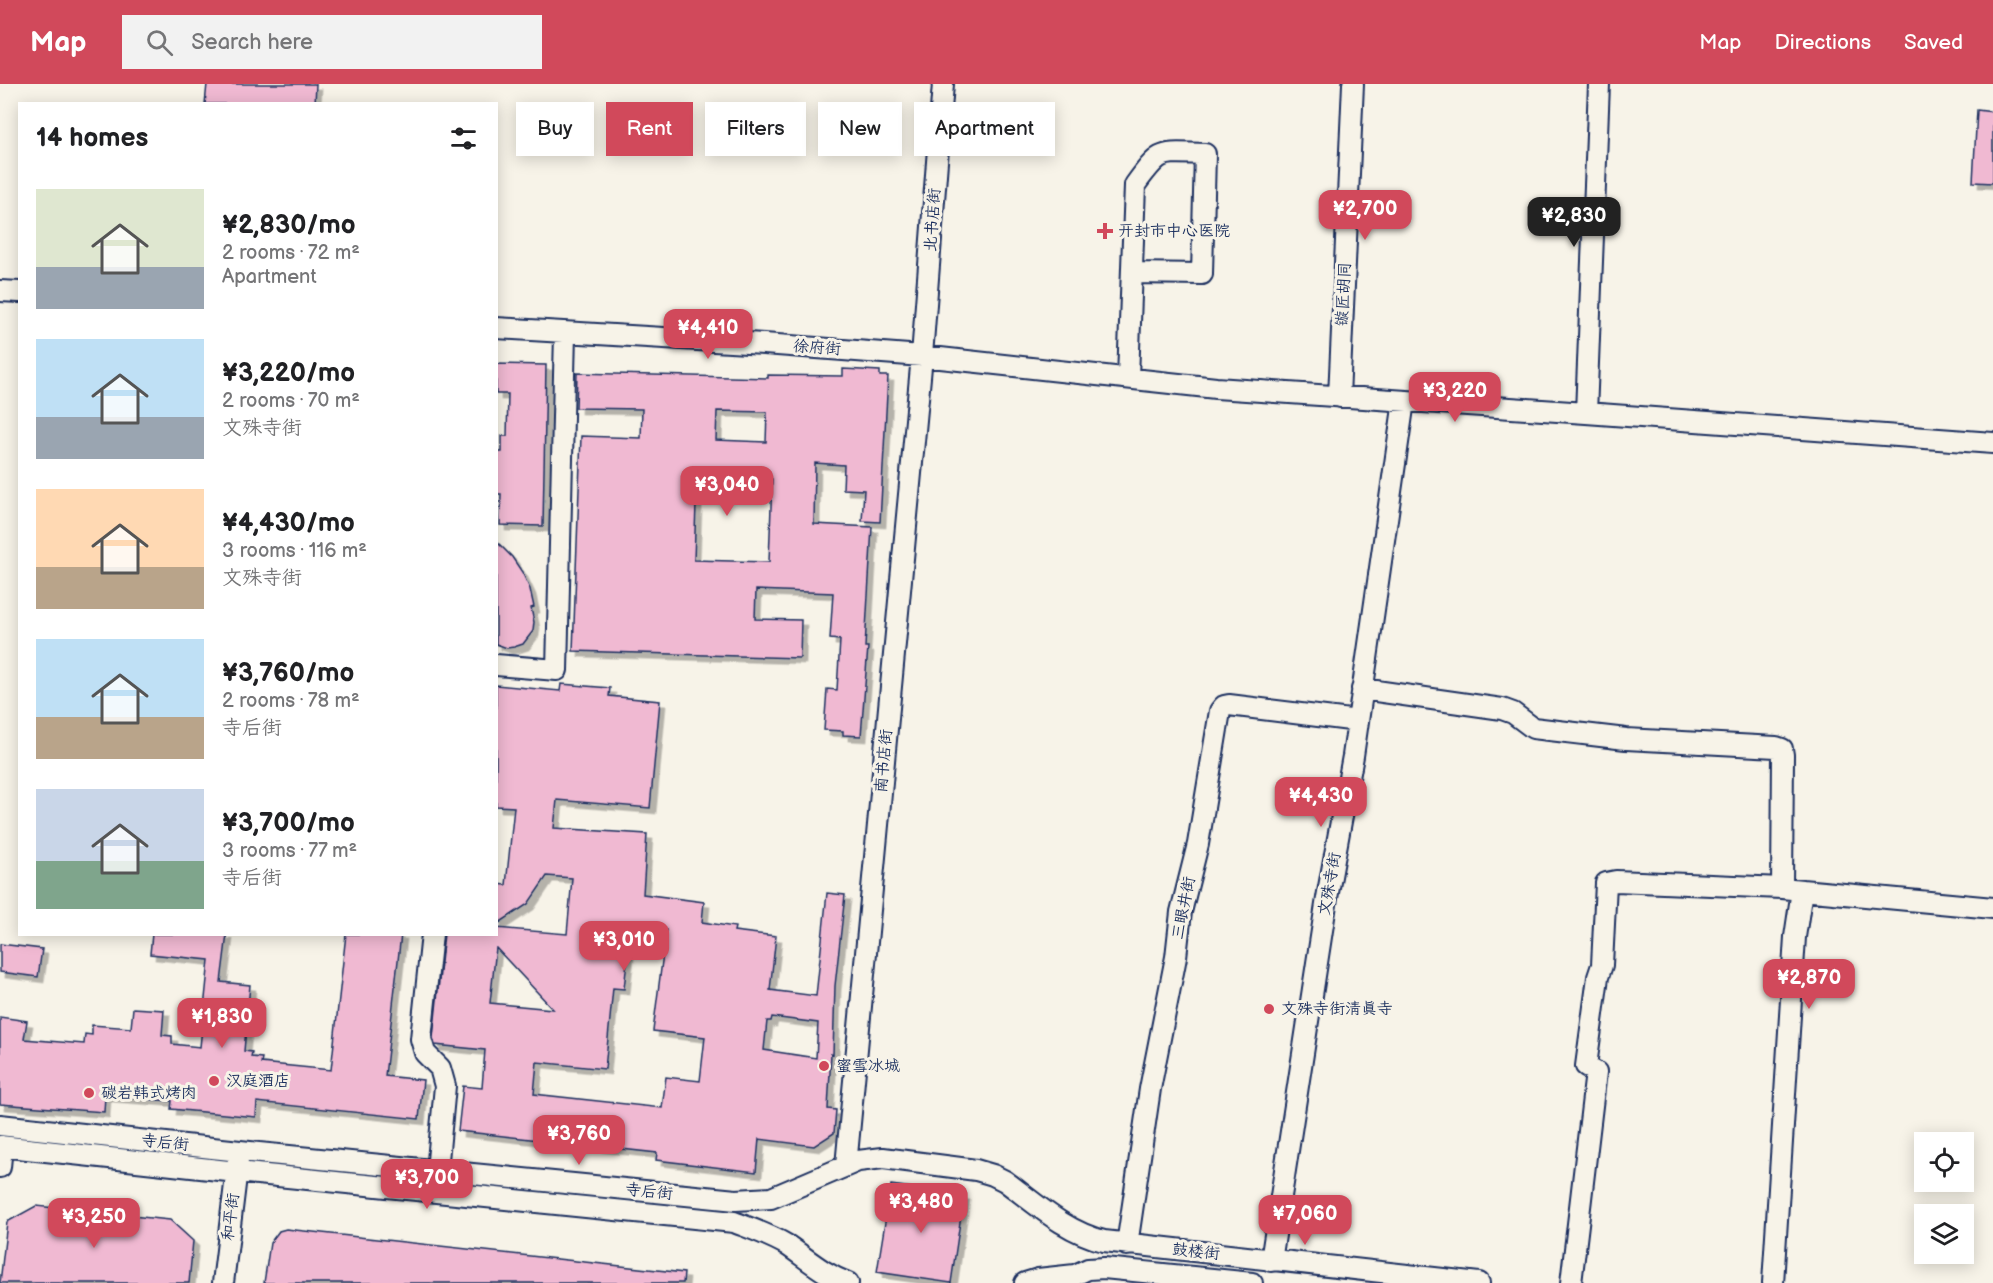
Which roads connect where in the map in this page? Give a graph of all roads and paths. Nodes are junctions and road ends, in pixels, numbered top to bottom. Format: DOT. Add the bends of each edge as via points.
graph roads {
  1 [pos="943,84"];
  2 [pos="1353,84"];
  3 [pos="1599,84"];
  4 [pos="1132,273"];
  5 [pos="0,291"];
  6 [pos="18,292"];
  7 [pos="498,328"];
  8 [pos="565,333"];
  9 [pos="922,356"];
  10 [pos="1128,378"];
  11 [pos="1339,397"];
  12 [pos="1404,401"];
  13 [pos="1586,413"];
  14 [pos="1993,443"];
  15 [pos="498,664"];
  16 [pos="1362,689"];
  17 [pos="1358,721"];
  18 [pos="1782,888"];
  19 [pos="1802,890"];
  20 [pos="1993,908"];
  21 [pos="432,936"];
  22 [pos="0,1125"];
  23 [pos="1,1146"];
  24 [pos="240,1151"];
  25 [pos="846,1166"];
  26 [pos="0,1167"];
  27 [pos="237,1172"];
  28 [pos="436,1172"];
  29 [pos="1127,1245"];
  30 [pos="1271,1261"];
  31 [pos="1075,1279"];
  32 [pos="845,1282"];
  33 [pos="223,1283"];
  34 [pos="1025,1283"];
  35 [pos="1252,1283"];
  36 [pos="1479,1283"];
  37 [pos="1571,1283"];
  38 [pos="1773,1283"];
  1 -- 9 [label="street, 北书店街"];
  2 -- 11 [label="street, 镟匠胡同"];
  3 -- 13 [label="street"];
  4 -- 4 [label="street" via="1202,274 1205,154 1161,154 1135,184"];
  4 -- 10 [label="street"];
  5 -- 6 [label="street"];
  7 -- 8 [label="street, 徐府街"];
  8 -- 9 [label="street, 徐府街"];
  8 -- 15 [label="street" via="557,670"];
  9 -- 10 [label="street, 徐府街"];
  9 -- 25 [label="street, 南书店街"];
  10 -- 11 [label="street, 徐府街"];
  11 -- 12 [label="street, 徐府街"];
  12 -- 13 [label="street, 徐府街"];
  12 -- 16 [label="street, 文殊寺街"];
  13 -- 14 [label="street, 徐府街"];
  16 -- 17 [label="street, 文殊寺街"];
  16 -- 18 [label="street" via="1502,710 1533,728 1626,739 1782,749"];
  17 -- 29 [label="street, 三眼井街" via="1229,705 1220,711 1150,1089"];
  17 -- 30 [label="street, 文殊寺街"];
  18 -- 19 [label="street"];
  18 -- 37 [label="street" via="1606,883 1602,965 1586,1066 1596,1072"];
  19 -- 20 [label="street"];
  19 -- 38 [label="street" via="1795,937"];
  21 -- 28 [label="street" via="421,1039 425,1053 440,1068 445,1086"];
  22 -- 24 [label="street, 寺后街"];
  23 -- 26 [label="street"];
  23 -- 27 [label="street, 寺后街"];
  24 -- 27 [label="street, 和平街"];
  24 -- 28 [label="street, 寺后街"];
  25 -- 28 [label="street, 寺后街" via="771,1198 756,1200"];
  25 -- 29 [label="street, 寺后街" via="883,1158 976,1170 1005,1181 1071,1230 1088,1238"];
  27 -- 32 [label="street, 寺后街" via="734,1222 767,1234 829,1276"];
  27 -- 33 [label="street, 和平街"];
  29 -- 30 [label="street, 鼓楼街"];
  30 -- 36 [label="street, 鼓楼街"];
  31 -- 34 [label="street" via="1059,1275"];
  31 -- 35 [label="street, 鼓楼街" via="1088,1269 1104,1268"];
}
